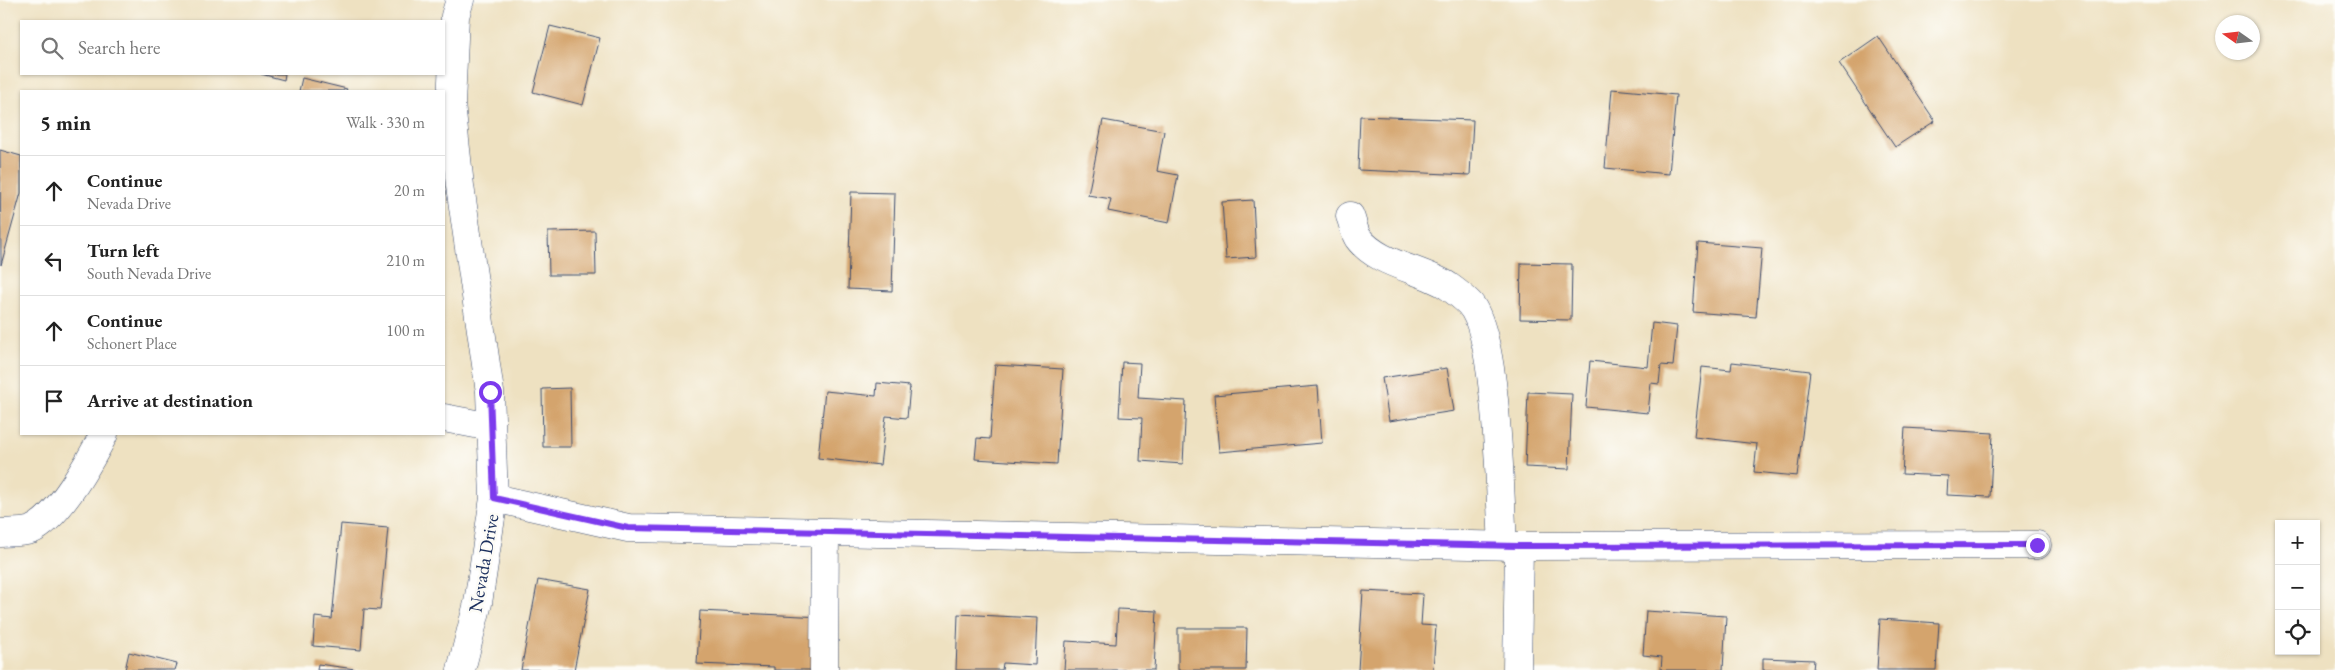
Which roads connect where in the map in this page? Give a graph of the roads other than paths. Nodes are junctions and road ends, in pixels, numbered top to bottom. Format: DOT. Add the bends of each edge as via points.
graph roads {
  1 [pos="460,0"];
  2 [pos="454,216"];
  3 [pos="1350,216"];
  4 [pos="445,418"];
  5 [pos="491,427"];
  6 [pos="103,435"];
  7 [pos="494,498"];
  8 [pos="825,532"];
  9 [pos="0,533"];
  10 [pos="2037,545"];
  11 [pos="1511,546"];
  12 [pos="461,670"];
  13 [pos="824,670"];
  14 [pos="1517,670"];
  1 -- 2 [label="street, Nevada Drive" via="455,16 451,104"];
  2 -- 5 [label="street, Nevada Drive" via="490,392"];
  3 -- 11 [label="street" via="1358,238 1372,250 1395,264 1447,285 1470,304 1481,323 1492,377"];
  4 -- 5 [label="street"];
  5 -- 7 [label="street, Nevada Drive"];
  6 -- 9 [label="street" via="87,466 48,518 31,530"];
  7 -- 8 [label="street" via="628,528"];
  7 -- 12 [label="street, Nevada Drive" via="478,603"];
  8 -- 11 [label="street"];
  8 -- 13 [label="street"];
  10 -- 11 [label="street"];
  11 -- 14 [label="street"];
}
